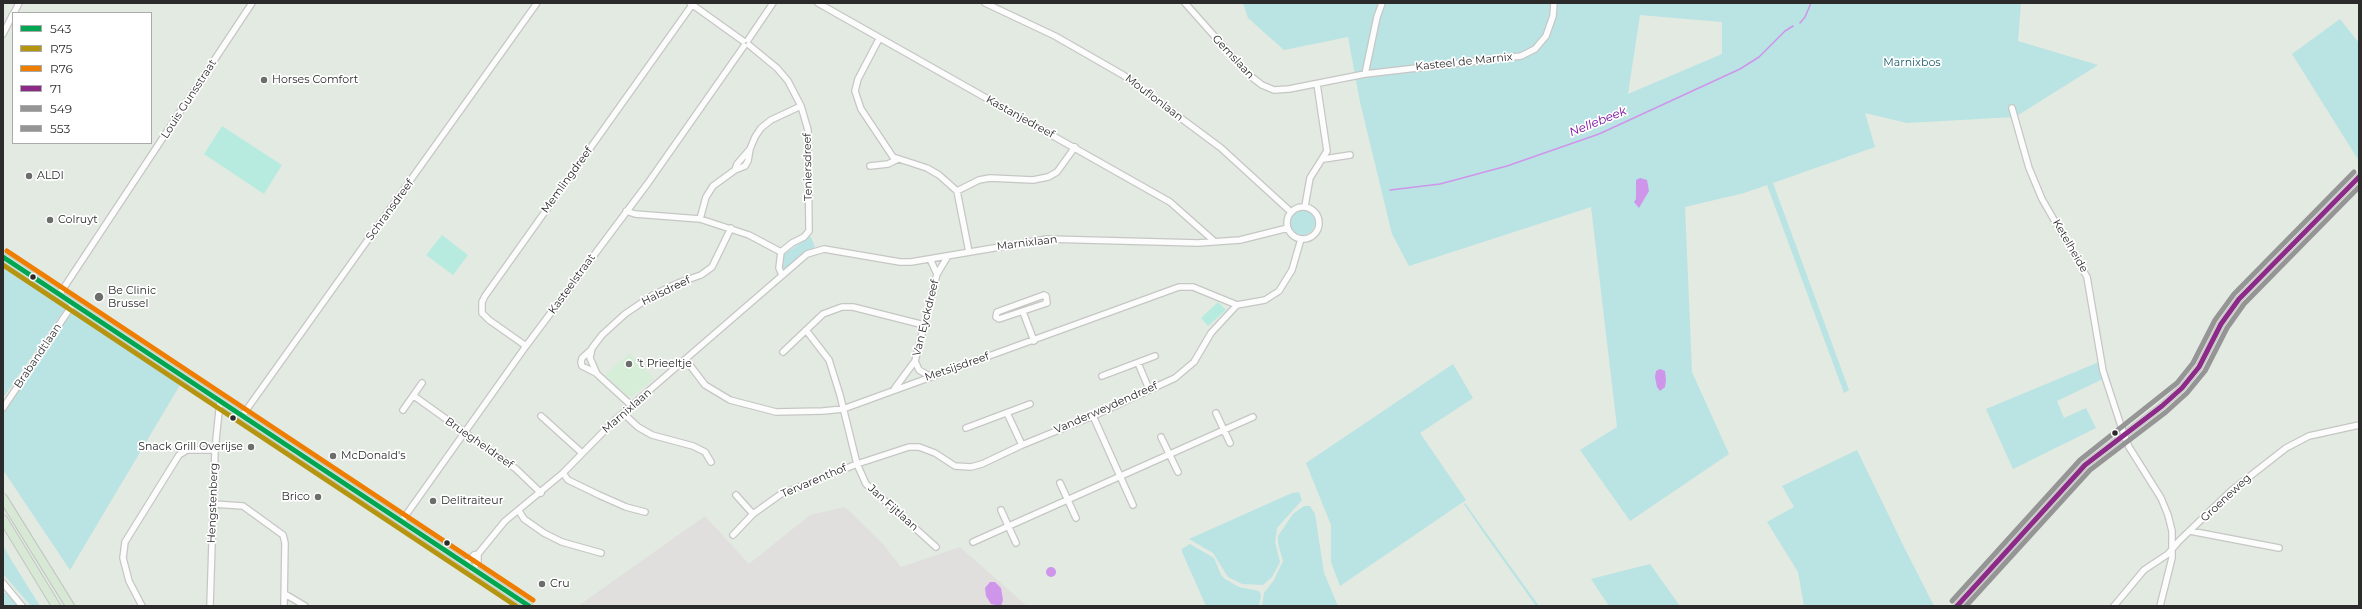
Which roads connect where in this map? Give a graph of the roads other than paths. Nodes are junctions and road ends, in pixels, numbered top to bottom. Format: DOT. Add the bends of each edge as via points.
graph roads {
  1 [pos="19,3"];
  2 [pos="252,3"];
  3 [pos="537,3"];
  4 [pos="773,3"];
  5 [pos="818,3"];
  6 [pos="985,3"];
  7 [pos="1185,3"];
  8 [pos="1382,3"];
  9 [pos="1554,3"];
  10 [pos="691,4"];
  11 [pos="14,12"];
  12 [pos="12,16"];
  13 [pos="3,34"];
  14 [pos="879,39"];
  15 [pos="746,43"];
  16 [pos="1365,74"];
  17 [pos="1317,84"];
  18 [pos="801,106"];
  19 [pos="2012,108"];
  20 [pos="1075,147"];
  21 [pos="1350,155"];
  22 [pos="898,159"];
  23 [pos="1324,160"];
  24 [pos="870,166"];
  25 [pos="2359,178"];
  26 [pos="957,191"];
  27 [pos="1305,206"];
  28 [pos="626,211"];
  29 [pos="1291,212"];
  30 [pos="700,219"];
  31 [pos="731,228"];
  32 [pos="1288,228"];
  33 [pos="1301,239"];
  34 [pos="1214,241"];
  35 [pos="781,252"];
  36 [pos="969,252"];
  37 [pos="948,256"];
  38 [pos="3,257"];
  39 [pos="930,259"];
  40 [pos="937,274"];
  41 [pos="782,275"];
  42 [pos="59,295"];
  43 [pos="73,304"];
  44 [pos="1237,304"];
  45 [pos="1023,312"];
  46 [pos="924,325"];
  47 [pos="806,330"];
  48 [pos="1034,341"];
  49 [pos="526,346"];
  50 [pos="592,348"];
  51 [pos="783,352"];
  52 [pos="1155,356"];
  53 [pos="686,360"];
  54 [pos="915,361"];
  55 [pos="1138,363"];
  56 [pos="597,374"];
  57 [pos="931,376"];
  58 [pos="1102,376"];
  59 [pos="422,383"];
  60 [pos="895,388"];
  61 [pos="1149,389"];
  62 [pos="414,396"];
  63 [pos="220,401"];
  64 [pos="1030,404"];
  65 [pos="632,406"];
  66 [pos="3,408"];
  67 [pos="843,409"];
  68 [pos="402,410"];
  69 [pos="623,413"];
  70 [pos="1007,413"];
  71 [pos="1216,413"];
  72 [pos="242,416"];
  73 [pos="541,416"];
  74 [pos="1093,416"];
  75 [pos="1253,417"];
  76 [pos="2359,426"];
  77 [pos="966,428"];
  78 [pos="1224,430"];
  79 [pos="465,433"];
  80 [pos="2124,434"];
  81 [pos="1161,437"];
  82 [pos="1230,443"];
  83 [pos="1022,445"];
  84 [pos="215,450"];
  85 [pos="582,452"];
  86 [pos="1169,454"];
  87 [pos="712,462"];
  88 [pos="857,464"];
  89 [pos="1178,472"];
  90 [pos="563,473"];
  91 [pos="1120,476"];
  92 [pos="1060,483"];
  93 [pos="541,493"];
  94 [pos="736,495"];
  95 [pos="3,498"];
  96 [pos="1068,500"];
  97 [pos="213,504"];
  98 [pos="1133,505"];
  99 [pos="1001,510"];
  100 [pos="518,511"];
  101 [pos="645,512"];
  102 [pos="753,514"];
  103 [pos="1076,518"];
  104 [pos="3,519"];
  105 [pos="401,522"];
  106 [pos="1009,526"];
  107 [pos="2190,531"];
  108 [pos="733,535"];
  109 [pos="973,542"];
  110 [pos="1016,543"];
  111 [pos="936,547"];
  112 [pos="2173,548"];
  113 [pos="2278,548"];
  114 [pos="601,553"];
  115 [pos="478,554"];
  116 [pos="465,564"];
  117 [pos="473,570"];
  118 [pos="3,584"];
  119 [pos="285,594"];
  120 [pos="22,606"];
  121 [pos="56,606"];
  122 [pos="70,606"];
  123 [pos="142,606"];
  124 [pos="210,606"];
  125 [pos="284,606"];
  126 [pos="305,606"];
  127 [pos="529,606"];
  128 [pos="1957,606"];
  129 [pos="2114,606"];
  130 [pos="2160,606"];
  1 -- 11 [label="street"];
  2 -- 42 [label="street, Louis Gunsstraat"];
  3 -- 72 [label="street, Schransdreef"];
  4 -- 15 [label="street, Kasteelstraat"];
  5 -- 14 [label="street, Kastanjedreef"];
  6 -- 29 [label="street, Mouflonlaan" via="1062,39 1123,75 1221,148"];
  7 -- 17 [label="street, Gemslaan" via="1249,75 1262,85 1274,90"];
  8 -- 16 [label="street"];
  9 -- 16 [label="street, Kasteel de Marnix" via="1553,16 1546,36 1535,49 1521,56"];
  10 -- 15 [label="street, Teniersdreef"];
  10 -- 49 [label="street, Memlingdreef" via="482,302 482,313"];
  12 -- 13 [label="street"];
  14 -- 20 [label="street, Kastanjedreef"];
  14 -- 22 [label="street" via="862,67 856,91 861,109 873,129 893,157"];
  15 -- 18 [label="street, Teniersdreef" via="777,68 788,81"];
  15 -- 28 [label="street, Kasteelstraat"];
  16 -- 17 [label="street, Kasteel de Marnix"];
  17 -- 23 [label="street" via="1327,140"];
  18 -- 30 [label="street" via="772,120 762,128 735,170 713,186 706,197"];
  18 -- 35 [label="street, Teniersdreef" via="808,130 809,230 804,237 792,242"];
  19 -- 80 [label="street, Ketelheide" via="2029,168 2042,198 2087,277 2103,371"];
  20 -- 26 [label="street" via="1057,172 1048,177 1033,180 990,178 978,180"];
  20 -- 34 [label="street, Kastanjedreef" via="1170,202"];
  21 -- 23 [label="street"];
  22 -- 24 [label="street" via="888,164"];
  22 -- 26 [label="street" via="927,168"];
  23 -- 27 [label="street" via="1313,172 1307,184"];
  25 -- 80 [label="street" via="2239,298 2221,324 2199,367 2182,388"];
  26 -- 36 [label="street"];
  27 -- 29 [label="street"];
  27 -- 33 [label="street" via="1316,213 1319,225 1314,235"];
  28 -- 30 [label="street" via="635,214"];
  28 -- 49 [label="street, Kasteelstraat"];
  29 -- 32 [label="street" via="1287,220"];
  30 -- 31 [label="street"];
  31 -- 35 [label="street"];
  31 -- 50 [label="street, Halsdreef" via="712,267 701,275 653,295 625,314"];
  32 -- 33 [label="street" via="1294,236"];
  32 -- 34 [label="street, Marnixlaan" via="1240,240"];
  33 -- 44 [label="street" via="1292,270 1278,291 1265,300"];
  34 -- 36 [label="street, Marnixlaan" via="1198,243 1047,239"];
  35 -- 41 [label="street" via="779,268"];
  36 -- 37 [label="street, Marnixlaan"];
  37 -- 39 [label="street, Marnixlaan"];
  37 -- 40 [label="street, Van Eyckdreef"];
  38 -- 42 [label="main road"];
  39 -- 40 [label="street, Van Eyckdreef"];
  39 -- 41 [label="street, Marnixlaan" via="900,262 824,249 807,254"];
  40 -- 46 [label="street, Van Eyckdreef"];
  41 -- 53 [label="street, Marnixlaan"];
  42 -- 43 [label="main road"];
  43 -- 63 [label="main road"];
  43 -- 66 [label="street, Brabandtlaan"];
  44 -- 48 [label="street, Metsijsdreef" via="1206,291 1183,286"];
  44 -- 61 [label="street, Vanderweydendreef" via="1211,333 1194,362 1174,378"];
  45 -- 45 [label="street" via="1046,303 1046,296 995,314 999,319"];
  45 -- 48 [label="street"];
  46 -- 47 [label="street" via="853,307 842,307 823,314"];
  46 -- 54 [label="street, Van Eyckdreef"];
  47 -- 51 [label="street"];
  47 -- 67 [label="street" via="829,360"];
  48 -- 57 [label="street, Metsijsdreef"];
  49 -- 79 [label="street, Kasteelstraat"];
  50 -- 56 [label="street, Halsdreef" via="590,358"];
  50 -- 56 [label="street, Halsdreef" via="581,362 582,366"];
  52 -- 55 [label="street"];
  53 -- 65 [label="street, Marnixlaan"];
  53 -- 67 [label="street, Metsijsdreef" via="705,385 716,393 744,404 783,412"];
  54 -- 57 [label="street, Van Eyckdreef" via="919,370"];
  54 -- 60 [label="street, Van Eyckdreef"];
  55 -- 58 [label="street"];
  55 -- 61 [label="street"];
  56 -- 65 [label="street, Halsdreef"];
  57 -- 60 [label="street, Metsijsdreef"];
  59 -- 62 [label="street"];
  60 -- 67 [label="street, Metsijsdreef"];
  61 -- 74 [label="street, Vanderweydendreef"];
  62 -- 68 [label="street"];
  62 -- 79 [label="street, Bruegheldreef"];
  63 -- 72 [label="main road"];
  63 -- 84 [label="street, Hengstenberg"];
  64 -- 70 [label="street"];
  65 -- 69 [label="street, Marnixlaan"];
  67 -- 88 [label="street"];
  69 -- 85 [label="street, Marnixlaan"];
  69 -- 87 [label="street" via="638,427 652,435 693,446 705,452"];
  70 -- 77 [label="street"];
  70 -- 83 [label="street"];
  71 -- 78 [label="street"];
  72 -- 105 [label="main road"];
  73 -- 85 [label="street"];
  74 -- 83 [label="street, Vanderweydendreef"];
  74 -- 91 [label="street"];
  75 -- 78 [label="street"];
  76 -- 107 [label="street, Groeneweg" via="2309,436 2295,442 2231,491"];
  78 -- 82 [label="street"];
  78 -- 86 [label="street"];
  79 -- 93 [label="street, Bruegheldreef" via="516,469"];
  79 -- 105 [label="street, Kasteelstraat"];
  80 -- 112 [label="street, Ketelheide" via="2129,447 2161,498 2168,515"];
  80 -- 128 [label="street" via="2080,470"];
  81 -- 86 [label="street"];
  83 -- 88 [label="street, Vanderweydendreef" via="971,467 955,466 919,447 909,447"];
  84 -- 97 [label="street, Hengstenberg"];
  84 -- 123 [label="street" via="187,450 179,455 125,542 123,558 129,581"];
  85 -- 90 [label="street, Marnixlaan"];
  86 -- 89 [label="street"];
  86 -- 91 [label="street"];
  88 -- 102 [label="street, Tervarenthof" via="781,494"];
  88 -- 111 [label="street, Jan Fijtlaan" via="866,484"];
  90 -- 93 [label="street, Marnixlaan"];
  90 -- 101 [label="street" via="568,480 599,496"];
  91 -- 96 [label="street"];
  91 -- 98 [label="street"];
  92 -- 96 [label="street"];
  93 -- 100 [label="street, Marnixlaan"];
  94 -- 102 [label="street"];
  95 -- 122 [label="highway"];
  96 -- 103 [label="street"];
  96 -- 106 [label="street"];
  97 -- 119 [label="street" via="243,506 284,535"];
  97 -- 124 [label="street, Hengstenberg"];
  99 -- 106 [label="street"];
  100 -- 114 [label="street" via="524,519 544,533 562,542"];
  100 -- 115 [label="street, Marnixlaan" via="505,521"];
  102 -- 108 [label="street, Tervarenthof"];
  104 -- 121 [label="highway"];
  105 -- 116 [label="main road"];
  106 -- 109 [label="street"];
  106 -- 110 [label="street"];
  107 -- 112 [label="street, Groeneweg"];
  107 -- 113 [label="street"];
  112 -- 129 [label="street, Groeneweg" via="2139,575"];
  112 -- 130 [label="street"];
  115 -- 116 [label="street, Marnixlaan"];
  115 -- 117 [label="street, Marnixlaan" via="478,561"];
  116 -- 117 [label="main road"];
  117 -- 127 [label="main road"];
  118 -- 120 [label="street"];
  119 -- 125 [label="street"];
  119 -- 126 [label="street"];
}
